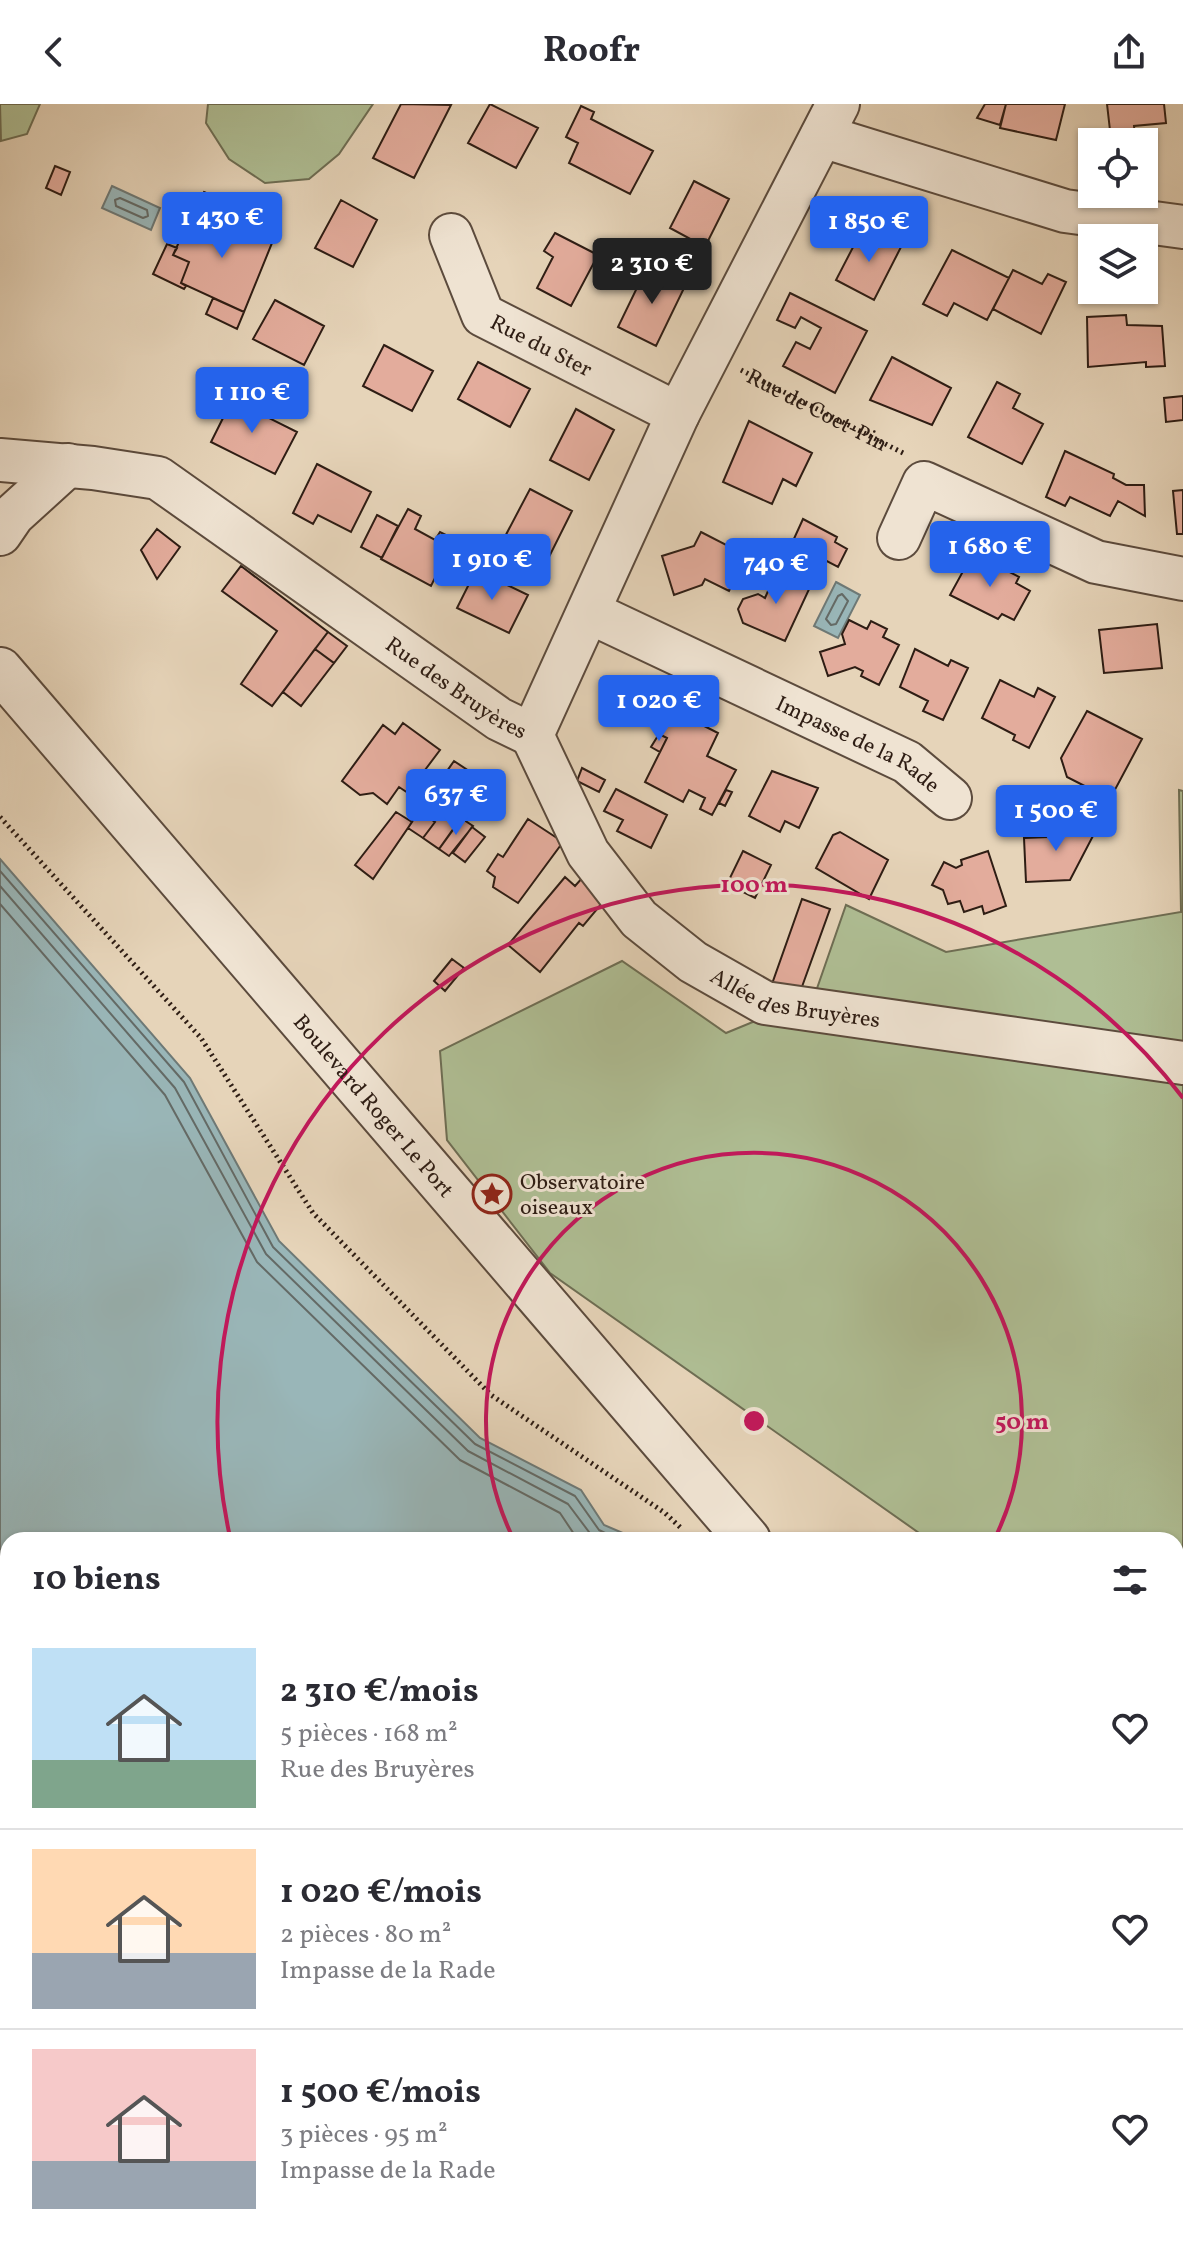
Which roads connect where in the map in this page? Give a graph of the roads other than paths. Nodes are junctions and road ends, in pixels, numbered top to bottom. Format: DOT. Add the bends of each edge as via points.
graph roads {
  1 [pos="830,120"];
  2 [pos="1183,227"];
  3 [pos="451,235"];
  4 [pos="678,414"];
  5 [pos="0,460"];
  6 [pos="68,465"];
  7 [pos="0,534"];
  8 [pos="899,538"];
  9 [pos="1183,579"];
  10 [pos="589,612"];
  11 [pos="0,670"];
  12 [pos="532,735"];
  13 [pos="950,798"];
  14 [pos="1183,1063"];
  15 [pos="741,1532"];
  1 -- 2 [label="street" via="1065,211"];
  1 -- 4 [label="street, Rue des Bruyères"];
  3 -- 4 [label="street, Rue du Ster" via="483,315"];
  4 -- 10 [label="street, Rue des Bruyères"];
  5 -- 6 [label="street, Rue des Bruyères"];
  6 -- 7 [label="street" via="13,515"];
  6 -- 12 [label="street, Rue des Bruyères" via="158,478 499,719"];
  8 -- 9 [label="street" via="924,483 1096,562"];
  10 -- 12 [label="street, Rue des Bruyères"];
  10 -- 13 [label="street, Impasse de la Rade" via="907,762"];
  11 -- 15 [label="street, Boulevard Roger Le Port"];
  12 -- 14 [label="street, Allée des Bruyères" via="588,853 639,919 693,962 765,1003"];
}
